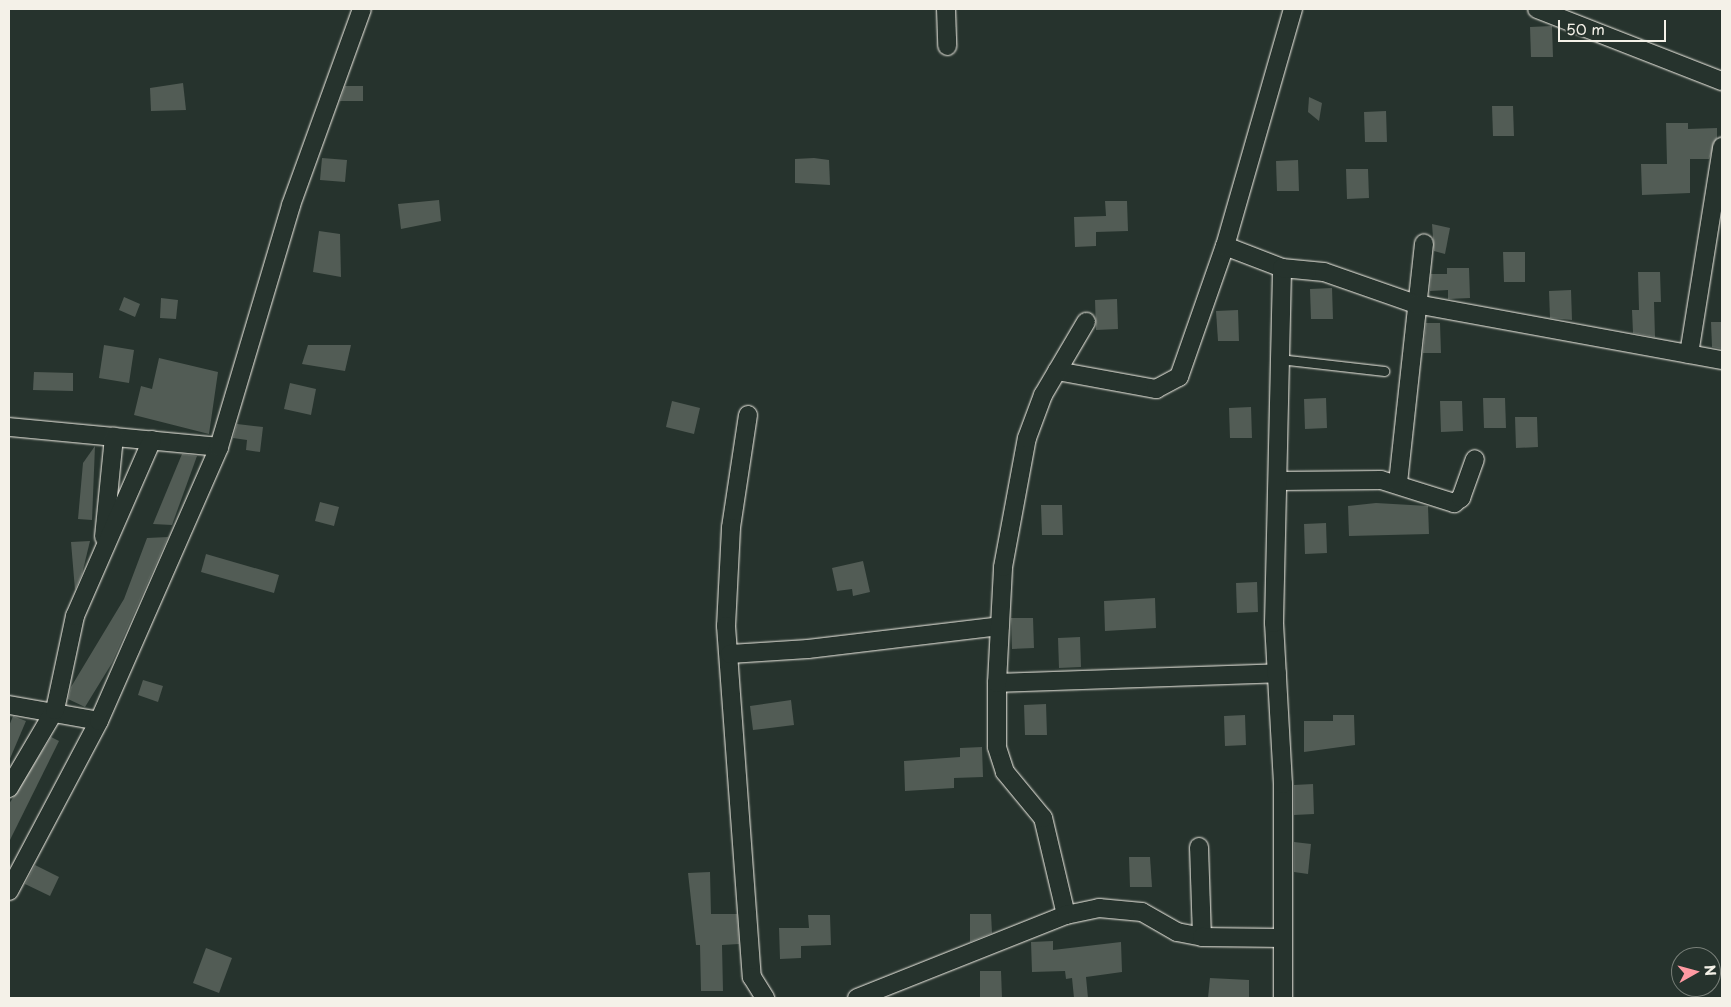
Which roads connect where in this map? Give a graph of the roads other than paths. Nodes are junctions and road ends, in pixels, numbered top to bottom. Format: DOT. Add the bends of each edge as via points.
graph roads {
  1 [pos="362,9"];
  2 [pos="946,9"];
  3 [pos="1293,9"];
  4 [pos="1537,9"];
  5 [pos="948,46"];
  6 [pos="1722,81"];
  7 [pos="1722,147"];
  8 [pos="1424,243"];
  9 [pos="1224,246"];
  10 [pos="1282,268"];
  11 [pos="1416,304"];
  12 [pos="1086,322"];
  13 [pos="1689,354"];
  14 [pos="1279,359"];
  15 [pos="1722,360"];
  16 [pos="1384,370"];
  17 [pos="1057,371"];
  18 [pos="748,415"];
  19 [pos="9,427"];
  20 [pos="114,436"];
  21 [pos="152,440"];
  22 [pos="219,447"];
  23 [pos="1475,459"];
  24 [pos="1279,481"];
  25 [pos="1398,483"];
  26 [pos="102,555"];
  27 [pos="1000,626"];
  28 [pos="730,654"];
  29 [pos="1277,672"];
  30 [pos="997,683"];
  31 [pos="9,705"];
  32 [pos="55,710"];
  33 [pos="100,721"];
  34 [pos="9,788"];
  35 [pos="1199,847"];
  36 [pos="9,891"];
  37 [pos="1066,915"];
  38 [pos="1202,936"];
  39 [pos="1283,938"];
  40 [pos="765,998"];
  41 [pos="857,998"];
  42 [pos="1283,998"];
  1 -- 22 [label="street" via="291,205"];
  2 -- 5 [label="street"];
  3 -- 9 [label="street"];
  4 -- 6 [label="street"];
  7 -- 13 [label="street"];
  8 -- 11 [label="street"];
  9 -- 10 [label="street"];
  9 -- 17 [label="street" via="1173,384 1165,388 1140,387"];
  10 -- 11 [label="street" via="1324,272"];
  10 -- 14 [label="street"];
  11 -- 13 [label="street"];
  11 -- 25 [label="street"];
  12 -- 17 [label="street"];
  13 -- 15 [label="street"];
  14 -- 16 [label="lane"];
  14 -- 24 [label="street"];
  17 -- 27 [label="street" via="1027,438 1014,494 1003,567"];
  18 -- 28 [label="street" via="726,586"];
  19 -- 20 [label="street"];
  20 -- 21 [label="street"];
  20 -- 26 [label="street"];
  21 -- 22 [label="street"];
  21 -- 26 [label="street"];
  22 -- 33 [label="street"];
  23 -- 25 [label="street" via="1461,498 1454,503"];
  24 -- 25 [label="street"];
  24 -- 29 [label="street"];
  26 -- 32 [label="street" via="66,646"];
  27 -- 28 [label="street" via="808,649"];
  27 -- 30 [label="street"];
  28 -- 40 [label="street" via="752,977"];
  29 -- 30 [label="street"];
  29 -- 39 [label="street"];
  30 -- 37 [label="street" via="997,747 1005,772 1043,818"];
  31 -- 32 [label="street"];
  32 -- 33 [label="street"];
  32 -- 34 [label="street"];
  33 -- 36 [label="street"];
  35 -- 38 [label="street"];
  37 -- 38 [label="street" via="1099,908 1130,909 1177,932"];
  37 -- 41 [label="street"];
  38 -- 39 [label="street"];
  39 -- 42 [label="street"];
}
